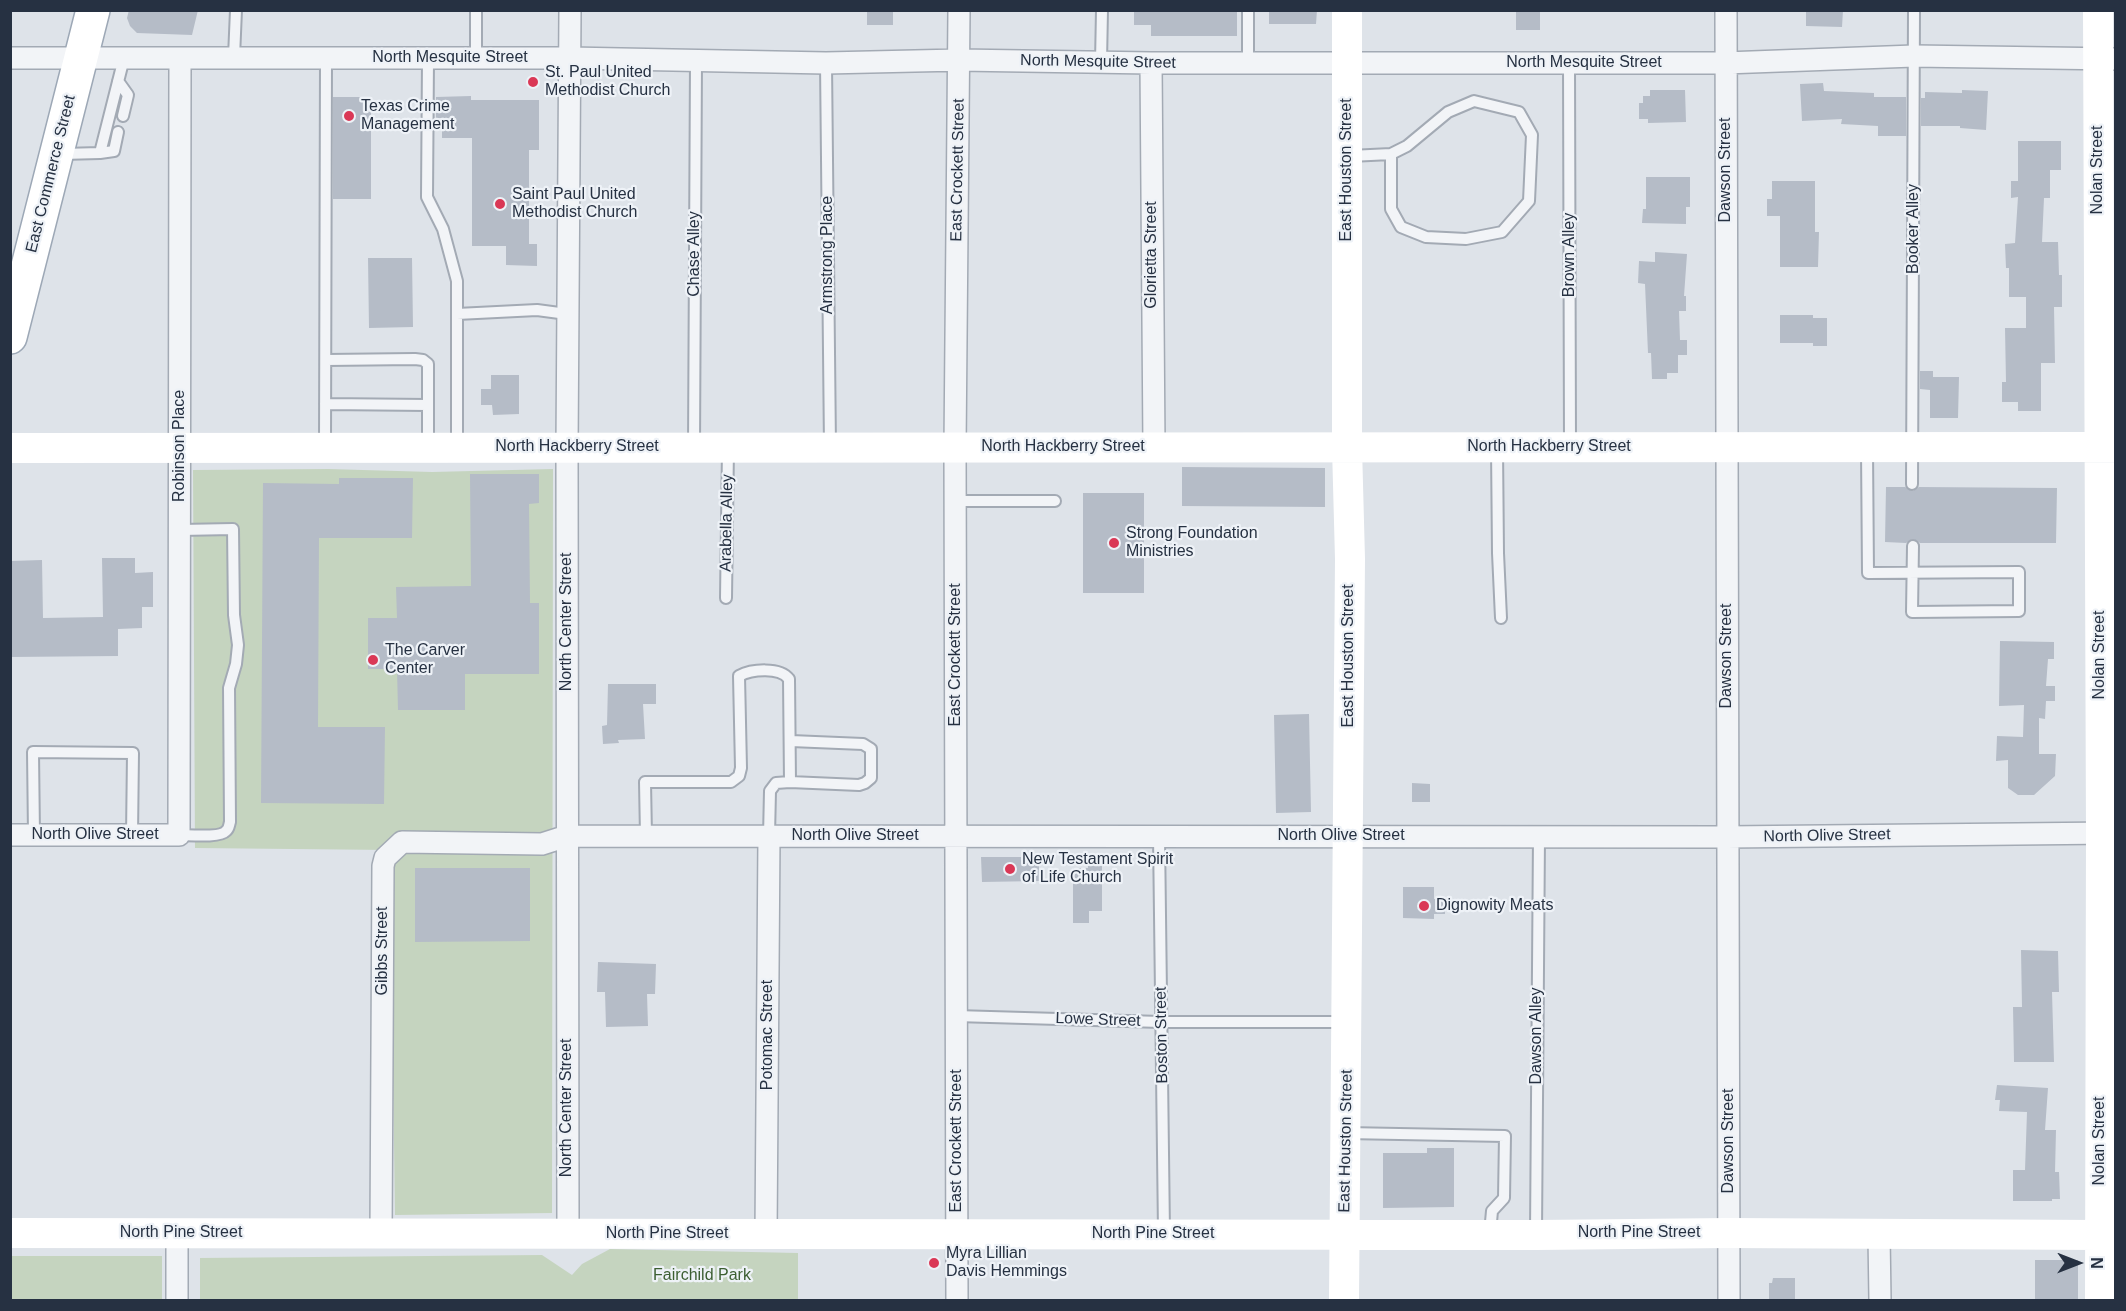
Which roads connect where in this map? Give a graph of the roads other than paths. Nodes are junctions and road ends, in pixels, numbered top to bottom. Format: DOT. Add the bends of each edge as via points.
graph roads {
  1 [pos="93,10"];
  2 [pos="236,10"];
  3 [pos="476,10"];
  4 [pos="570,10"];
  5 [pos="959,10"];
  6 [pos="1102,10"];
  7 [pos="1248,10"];
  8 [pos="1347,10"];
  9 [pos="1726,10"];
  10 [pos="1914,10"];
  11 [pos="2098,10"];
  12 [pos="1914,56"];
  13 [pos="234,57"];
  14 [pos="10,58"];
  15 [pos="81,58"];
  16 [pos="123,58"];
  17 [pos="180,58"];
  18 [pos="326,58"];
  19 [pos="476,58"];
  20 [pos="570,58"];
  21 [pos="428,59"];
  22 [pos="2107,59"];
  23 [pos="696,60"];
  24 [pos="959,60"];
  25 [pos="1101,62"];
  26 [pos="826,63"];
  27 [pos="1151,63"];
  28 [pos="1248,63"];
  29 [pos="1347,63"];
  30 [pos="1569,63"];
  31 [pos="1725,63"];
  32 [pos="118,81"];
  33 [pos="123,116"];
  34 [pos="118,132"];
  35 [pos="100,153"];
  36 [pos="1391,154"];
  37 [pos="55,155"];
  38 [pos="1347,157"];
  39 [pos="457,314"];
  40 [pos="567,314"];
  41 [pos="10,337"];
  42 [pos="326,360"];
  43 [pos="325,404"];
  44 [pos="428,405"];
  45 [pos="325,447"];
  46 [pos="442,447"];
  47 [pos="567,447"];
  48 [pos="694,447"];
  49 [pos="830,447"];
  50 [pos="956,447"];
  51 [pos="1154,447"];
  52 [pos="1347,447"];
  53 [pos="1497,447"];
  54 [pos="1570,447"];
  55 [pos="1727,447"];
  56 [pos="1867,447"];
  57 [pos="1912,447"];
  58 [pos="2107,447"];
  59 [pos="10,448"];
  60 [pos="180,448"];
  61 [pos="728,448"];
  62 [pos="1912,484"];
  63 [pos="956,501"];
  64 [pos="1055,501"];
  65 [pos="180,530"];
  66 [pos="1913,546"];
  67 [pos="1913,574"];
  68 [pos="726,598"];
  69 [pos="1501,618"];
  70 [pos="791,741"];
  71 [pos="790,782"];
  72 [pos="2108,833"];
  73 [pos="10,835"];
  74 [pos="33,835"];
  75 [pos="132,835"];
  76 [pos="179,835"];
  77 [pos="567,836"];
  78 [pos="646,836"];
  79 [pos="769,836"];
  80 [pos="956,836"];
  81 [pos="1159,836"];
  82 [pos="1348,836"];
  83 [pos="1539,836"];
  84 [pos="1727,837"];
  85 [pos="956,1016"];
  86 [pos="1161,1022"];
  87 [pos="1347,1022"];
  88 [pos="1346,1133"];
  89 [pos="10,1233"];
  90 [pos="177,1233"];
  91 [pos="1729,1233"];
  92 [pos="381,1234"];
  93 [pos="568,1234"];
  94 [pos="766,1234"];
  95 [pos="957,1234"];
  96 [pos="1164,1234"];
  97 [pos="1344,1234"];
  98 [pos="1490,1235"];
  99 [pos="1536,1235"];
  100 [pos="1880,1235"];
  101 [pos="2108,1235"];
  102 [pos="177,1300"];
  103 [pos="957,1300"];
  104 [pos="1344,1300"];
  105 [pos="1729,1300"];
  106 [pos="1880,1300"];
  107 [pos="2100,1300"];
  1 -- 15 [label="main road, East Commerce Street"];
  2 -- 13 [label="lane"];
  3 -- 19 [label="lane"];
  4 -- 20 [label="street, North Center Street"];
  5 -- 24 [label="street, East Crockett Street"];
  6 -- 25 [label="lane"];
  7 -- 28 [label="lane"];
  8 -- 29 [label="street, East Houston Street"];
  9 -- 31 [label="street, Dawson Street"];
  10 -- 12 [label="lane, Booker Alley"];
  11 -- 22 [label="street, Nolan Street"];
  12 -- 22 [label="street, North Mesquite Street"];
  12 -- 31 [label="street, North Mesquite Street"];
  12 -- 57 [label="lane, Booker Alley"];
  13 -- 17 [label="street, North Mesquite Street"];
  13 -- 18 [label="street, North Mesquite Street"];
  14 -- 15 [label="street, North Mesquite Street"];
  15 -- 16 [label="street, North Mesquite Street"];
  15 -- 37 [label="main road, East Commerce Street"];
  16 -- 17 [label="street, North Mesquite Street"];
  16 -- 32 [label="lane"];
  17 -- 60 [label="street, Robinson Place"];
  18 -- 21 [label="street, North Mesquite Street"];
  18 -- 42 [label="lane"];
  19 -- 20 [label="street, North Mesquite Street"];
  19 -- 21 [label="street, North Mesquite Street"];
  20 -- 23 [label="street, North Mesquite Street"];
  20 -- 40 [label="street, North Center Street"];
  21 -- 39 [label="lane" via="427,197 443,229 457,281"];
  22 -- 58 [label="street, Nolan Street" via="2102,240"];
  23 -- 26 [label="street, North Mesquite Street"];
  23 -- 48 [label="lane, Chase Alley"];
  24 -- 25 [label="street, North Mesquite Street"];
  24 -- 26 [label="street, North Mesquite Street"];
  24 -- 50 [label="street, East Crockett Street"];
  25 -- 27 [label="street, North Mesquite Street"];
  26 -- 49 [label="lane, Armstrong Place"];
  27 -- 28 [label="street, North Mesquite Street"];
  27 -- 51 [label="street, Glorietta Street"];
  28 -- 29 [label="street, North Mesquite Street"];
  29 -- 30 [label="street, North Mesquite Street"];
  29 -- 38 [label="street, East Houston Street"];
  30 -- 31 [label="street, North Mesquite Street"];
  30 -- 54 [label="lane, Brown Alley"];
  31 -- 55 [label="street, Dawson Street"];
  32 -- 33 [label="lane" via="128,95"];
  32 -- 35 [label="lane"];
  34 -- 35 [label="lane" via="114,151"];
  35 -- 37 [label="lane"];
  36 -- 36 [label="lane" via="1407,146 1448,111 1474,101 1519,112 1532,135 1529,201 1502,232 1466,239 1426,237 1401,228 1391,209"];
  36 -- 38 [label="lane"];
  37 -- 41 [label="main road, East Commerce Street"];
  38 -- 52 [label="street, East Houston Street"];
  39 -- 40 [label="lane" via="537,310"];
  39 -- 46 [label="lane"];
  40 -- 47 [label="street, North Center Street"];
  42 -- 43 [label="lane"];
  42 -- 44 [label="lane" via="423,360 428,364"];
  43 -- 44 [label="lane"];
  43 -- 45 [label="lane"];
  44 -- 46 [label="lane"];
  45 -- 46 [label="street, North Hackberry Street"];
  45 -- 60 [label="street, North Hackberry Street"];
  46 -- 47 [label="street, North Hackberry Street"];
  47 -- 48 [label="street, North Hackberry Street"];
  47 -- 77 [label="street, North Center Street"];
  48 -- 61 [label="street, North Hackberry Street"];
  49 -- 50 [label="street, North Hackberry Street"];
  49 -- 61 [label="street, North Hackberry Street"];
  50 -- 51 [label="street, North Hackberry Street"];
  50 -- 63 [label="street, East Crockett Street"];
  51 -- 52 [label="street, North Hackberry Street"];
  52 -- 53 [label="street, North Hackberry Street"];
  52 -- 82 [label="street, East Houston Street"];
  53 -- 54 [label="street, North Hackberry Street"];
  53 -- 69 [label="lane"];
  54 -- 55 [label="street, North Hackberry Street"];
  55 -- 56 [label="street, North Hackberry Street"];
  55 -- 84 [label="street, Dawson Street"];
  56 -- 57 [label="street, North Hackberry Street"];
  56 -- 67 [label="lane" via="1868,573"];
  57 -- 58 [label="street, North Hackberry Street"];
  57 -- 62 [label="lane, Booker Alley"];
  58 -- 72 [label="street, Nolan Street"];
  59 -- 60 [label="street, North Hackberry Street"];
  60 -- 65 [label="street, Robinson Place"];
  61 -- 68 [label="lane, Arabella Alley"];
  63 -- 64 [label="lane"];
  63 -- 80 [label="street, East Crockett Street"];
  65 -- 76 [label="street, Robinson Place"];
  65 -- 76 [label="lane" via="233,529 238,645 229,688 228,829 219,835"];
  66 -- 67 [label="lane"];
  67 -- 67 [label="lane" via="2019,572 2019,611 1912,612"];
  70 -- 71 [label="lane"];
  70 -- 71 [label="lane" via="863,744 872,755 871,778 859,785"];
  70 -- 78 [label="lane" via="789,679 774,670 739,676 739,776 730,782 645,783"];
  71 -- 79 [label="lane" via="776,783 770,791"];
  72 -- 84 [label="street, North Olive Street"];
  72 -- 101 [label="street, Nolan Street"];
  73 -- 74 [label="street, North Olive Street"];
  74 -- 75 [label="street, North Olive Street"];
  74 -- 75 [label="lane" via="33,752 133,753"];
  75 -- 76 [label="street, North Olive Street"];
  77 -- 78 [label="street, North Olive Street"];
  77 -- 92 [label="street, Gibbs Street" via="542,844 402,842 385,858"];
  77 -- 93 [label="street, North Center Street"];
  78 -- 79 [label="street, North Olive Street"];
  79 -- 80 [label="street, North Olive Street"];
  79 -- 94 [label="street, Potomac Street"];
  80 -- 81 [label="street, North Olive Street"];
  80 -- 85 [label="street, East Crockett Street"];
  81 -- 82 [label="street, North Olive Street"];
  81 -- 86 [label="lane, Boston Street"];
  82 -- 83 [label="street, North Olive Street"];
  82 -- 87 [label="street, East Houston Street"];
  83 -- 84 [label="street, North Olive Street"];
  83 -- 99 [label="lane, Dawson Alley"];
  84 -- 91 [label="street, Dawson Street"];
  85 -- 86 [label="lane, Lowe Street"];
  85 -- 95 [label="street, East Crockett Street"];
  86 -- 87 [label="lane, Lowe Street"];
  86 -- 96 [label="lane, Boston Street"];
  87 -- 88 [label="street, East Houston Street"];
  88 -- 97 [label="street, East Houston Street"];
  88 -- 98 [label="lane" via="1505,1136 1504,1198 1492,1210"];
  89 -- 90 [label="street, North Pine Street"];
  90 -- 92 [label="street, North Pine Street"];
  90 -- 102 [label="street"];
  91 -- 99 [label="street, North Pine Street"];
  91 -- 100 [label="street, North Pine Street"];
  91 -- 105 [label="street, Dawson Street"];
  92 -- 93 [label="street, North Pine Street"];
  93 -- 94 [label="street, North Pine Street"];
  94 -- 95 [label="street, North Pine Street"];
  95 -- 96 [label="street, North Pine Street"];
  95 -- 103 [label="street, East Crockett Street"];
  96 -- 97 [label="street, North Pine Street"];
  97 -- 98 [label="street, North Pine Street"];
  97 -- 104 [label="street, East Houston Street"];
  98 -- 99 [label="street, North Pine Street"];
  100 -- 101 [label="street, North Pine Street"];
  100 -- 106 [label="street"];
  101 -- 107 [label="street, Nolan Street"];
}
